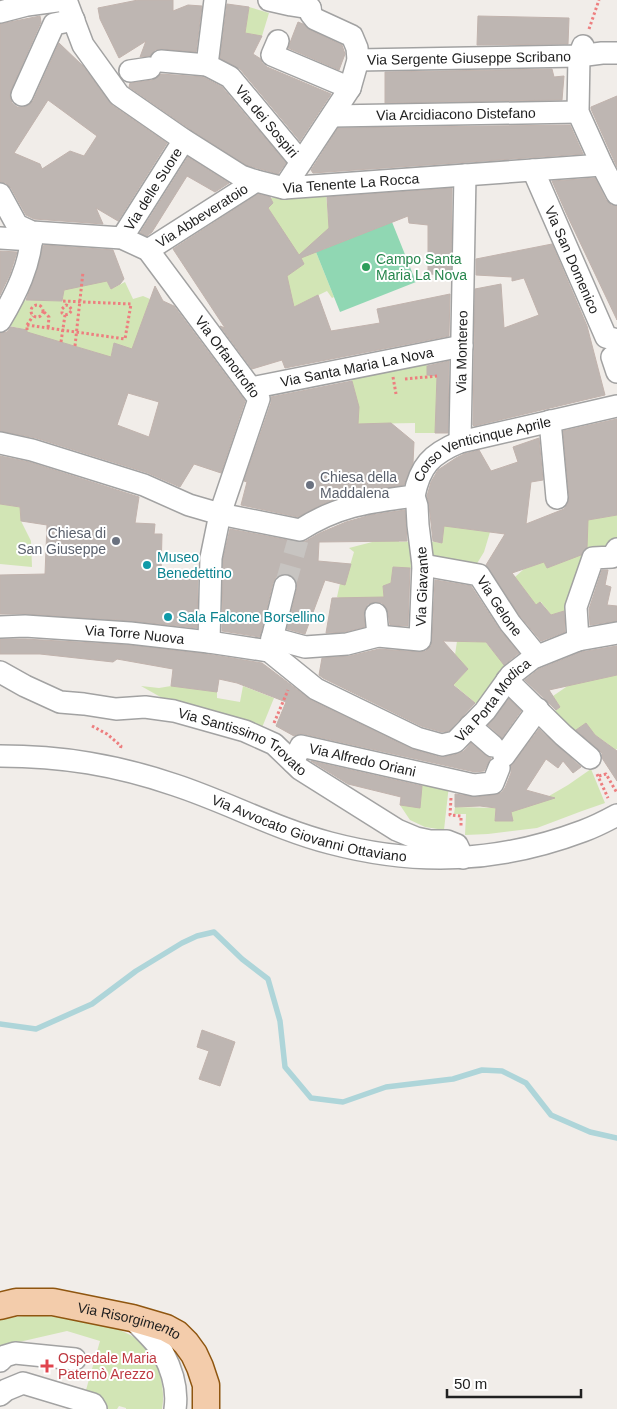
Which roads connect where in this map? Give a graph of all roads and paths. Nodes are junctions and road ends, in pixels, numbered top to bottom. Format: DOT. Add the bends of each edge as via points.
graph roads {
  1 [pos="65,0"];
  2 [pos="215,0"];
  3 [pos="269,0"];
  4 [pos="599,0"];
  5 [pos="312,4"];
  6 [pos="0,12"];
  7 [pos="74,20"];
  8 [pos="278,41"];
  9 [pos="600,51"];
  10 [pos="358,60"];
  11 [pos="207,65"];
  12 [pos="133,69"];
  13 [pos="350,88"];
  14 [pos="22,95"];
  15 [pos="578,112"];
  16 [pos="332,116"];
  17 [pos="184,140"];
  18 [pos="301,162"];
  19 [pos="602,165"];
  20 [pos="533,170"];
  21 [pos="465,175"];
  22 [pos="256,181"];
  23 [pos="284,188"];
  24 [pos="0,194"];
  25 [pos="617,194"];
  26 [pos="32,236"];
  27 [pos="0,238"];
  28 [pos="122,238"];
  29 [pos="148,250"];
  30 [pos="82,272"];
  31 [pos="62,301"];
  32 [pos="79,302"];
  33 [pos="44,312"];
  34 [pos="65,315"];
  35 [pos="33,316"];
  36 [pos="0,321"];
  37 [pos="27,325"];
  38 [pos="48,328"];
  39 [pos="27,330"];
  40 [pos="63,330"];
  41 [pos="76,332"];
  42 [pos="617,340"];
  43 [pos="61,342"];
  44 [pos="75,346"];
  45 [pos="462,346"];
  46 [pos="617,355"];
  47 [pos="617,372"];
  48 [pos="393,374"];
  49 [pos="251,388"];
  50 [pos="396,394"];
  51 [pos="617,406"];
  52 [pos="550,422"];
  53 [pos="460,442"];
  54 [pos="0,443"];
  55 [pos="414,496"];
  56 [pos="557,498"];
  57 [pos="220,514"];
  58 [pos="617,549"];
  59 [pos="423,565"];
  60 [pos="285,586"];
  61 [pos="376,614"];
  62 [pos="0,627"];
  63 [pos="617,633"];
  64 [pos="378,636"];
  65 [pos="578,640"];
  66 [pos="209,642"];
  67 [pos="271,645"];
  68 [pos="537,656"];
  69 [pos="0,672"];
  70 [pos="507,680"];
  71 [pos="288,689"];
  72 [pos="538,709"];
  73 [pos="470,726"];
  74 [pos="271,730"];
  75 [pos="297,754"];
  76 [pos="0,756"];
  77 [pos="499,757"];
  78 [pos="594,767"];
  79 [pos="452,780"];
  80 [pos="617,793"];
  81 [pos="613,808"];
  82 [pos="447,841"];
  83 [pos="463,858"];
  84 [pos="0,1306"];
  85 [pos="132,1318"];
  86 [pos="75,1359"];
  87 [pos="0,1361"];
  88 [pos="0,1395"];
  89 [pos="96,1409"];
  90 [pos="175,1409"];
  91 [pos="206,1409"];
  1 -- 6 [label="street"];
  1 -- 7 [label="street, Via Tenente La Rocca"];
  2 -- 11 [label="street"];
  3 -- 5 [label="street" via="291,5"];
  4 -- 9 [label="path"];
  5 -- 10 [label="street" via="311,14 315,19 352,36"];
  7 -- 12 [label="street, Via Tenente La Rocca" via="83,45"];
  7 -- 14 [label="street" via="54,24"];
  8 -- 13 [label="street" via="272,55"];
  9 -- 10 [label="street, Via Sergente Giuseppe Scribano"];
  9 -- 15 [label="street"];
  10 -- 13 [label="street"];
  11 -- 12 [label="street, Via dei Sospiri"];
  11 -- 18 [label="street, Via dei Sospiri" via="230,77"];
  12 -- 17 [label="street, Via Tenente La Rocca" via="119,95"];
  13 -- 16 [label="street"];
  15 -- 16 [label="street, Via Arcidiacono Distefano"];
  15 -- 19 [label="street"];
  16 -- 18 [label="street"];
  17 -- 22 [label="street, Via Tenente La Rocca" via="241,176"];
  17 -- 28 [label="street, Via delle Suore"];
  18 -- 23 [label="street"];
  19 -- 20 [label="street, Via Tenente La Rocca"];
  19 -- 25 [label="street"];
  20 -- 21 [label="street, Via Tenente La Rocca"];
  20 -- 42 [label="street, Via San Domenico" via="606,337"];
  21 -- 23 [label="street, Via Tenente La Rocca"];
  21 -- 45 [label="street, Via Montereo"];
  22 -- 23 [label="street, Via Tenente La Rocca"];
  22 -- 29 [label="street, Via Abbeveratoio"];
  24 -- 26 [label="street" via="17,225"];
  26 -- 27 [label="street, Via Orfanotrofio"];
  26 -- 28 [label="street, Via Orfanotrofio"];
  26 -- 36 [label="street" via="23,277"];
  28 -- 29 [label="street, Via Orfanotrofio"];
  29 -- 49 [label="street, Via Orfanotrofio"];
  30 -- 32 [label="path"];
  31 -- 32 [label="path"];
  32 -- 41 [label="path"];
  32 -- 41 [label="path" via="131,304 125,339"];
  33 -- 35 [label="path" via="40,317"];
  33 -- 35 [label="path" via="43,308 35,306 31,310"];
  33 -- 38 [label="path" via="50,316"];
  34 -- 40 [label="path"];
  35 -- 37 [label="path"];
  37 -- 38 [label="path"];
  37 -- 39 [label="path"];
  38 -- 40 [label="path"];
  40 -- 41 [label="path"];
  40 -- 43 [label="path"];
  41 -- 44 [label="path"];
  45 -- 49 [label="street, Via Santa Maria La Nova"];
  45 -- 53 [label="street, Via Montereo"];
  46 -- 47 [label="street" via="612,357"];
  48 -- 50 [label="path"];
  49 -- 57 [label="street, Via Orfanotrofio" via="259,399"];
  51 -- 52 [label="street, Corso Venticinque Aprile"];
  52 -- 53 [label="street, Corso Venticinque Aprile"];
  52 -- 56 [label="street"];
  53 -- 55 [label="street, Corso Venticinque Aprile" via="431,458 418,480"];
  54 -- 57 [label="street, Corso Venticinque Aprile" via="144,485 189,506"];
  55 -- 57 [label="street, Corso Venticinque Aprile" via="358,504 316,519 299,535"];
  55 -- 59 [label="street, Via Giavante"];
  57 -- 66 [label="street, Via Orfanotrofio" via="211,558"];
  58 -- 65 [label="street" via="612,557 593,558 576,607"];
  59 -- 64 [label="street, Via Giavante" via="420,640"];
  59 -- 68 [label="street, Via Gelone" via="479,575 510,624"];
  60 -- 67 [label="street"];
  61 -- 64 [label="street"];
  62 -- 66 [label="street, Via Torre Nuova" via="130,632"];
  63 -- 65 [label="street, Via Porta Modica"];
  64 -- 67 [label="street, Via Giavante" via="324,646"];
  65 -- 68 [label="street, Via Porta Modica"];
  66 -- 67 [label="street, Via Torre Nuova"];
  67 -- 73 [label="street, Via Porta Modica" via="316,690 417,738 442,745 455,742"];
  68 -- 70 [label="street, Via Porta Modica"];
  69 -- 75 [label="street, Via Santissimo Trovato" via="60,702 116,709 145,707 174,711 245,730"];
  70 -- 72 [label="street"];
  70 -- 73 [label="street, Via Porta Modica"];
  71 -- 74 [label="path"];
  72 -- 77 [label="street, Via Alfredo Oriani"];
  72 -- 78 [label="street"];
  73 -- 77 [label="street"];
  75 -- 79 [label="street, Via Alfredo Oriani"];
  75 -- 82 [label="street, Via Santissimo Trovato" via="300,769 398,830 416,838"];
  76 -- 83 [label="street, Via Avvocato Giovanni Ottaviano" via="83,761 116,768 176,785 294,832 363,851 397,857"];
  77 -- 79 [label="street, Via Alfredo Oriani" via="493,783 474,785"];
  78 -- 80 [label="path" via="606,774"];
  78 -- 81 [label="path"];
  79 -- 82 [label="path" via="450,815 461,816 461,828 449,827"];
  81 -- 83 [label="street, Via Avvocato Giovanni Ottaviano" via="584,831 508,852"];
  82 -- 83 [label="street" via="457,845"];
  84 -- 85 [label="main road, Via Risorgimento" via="16,1302 53,1302"];
  85 -- 90 [label="street" via="162,1352 174,1379"];
  85 -- 91 [label="main road, Via Risorgimento" via="166,1328 186,1343 206,1385"];
  86 -- 87 [label="street" via="15,1353"];
  88 -- 89 [label="street" via="23,1383 93,1404"];
}
